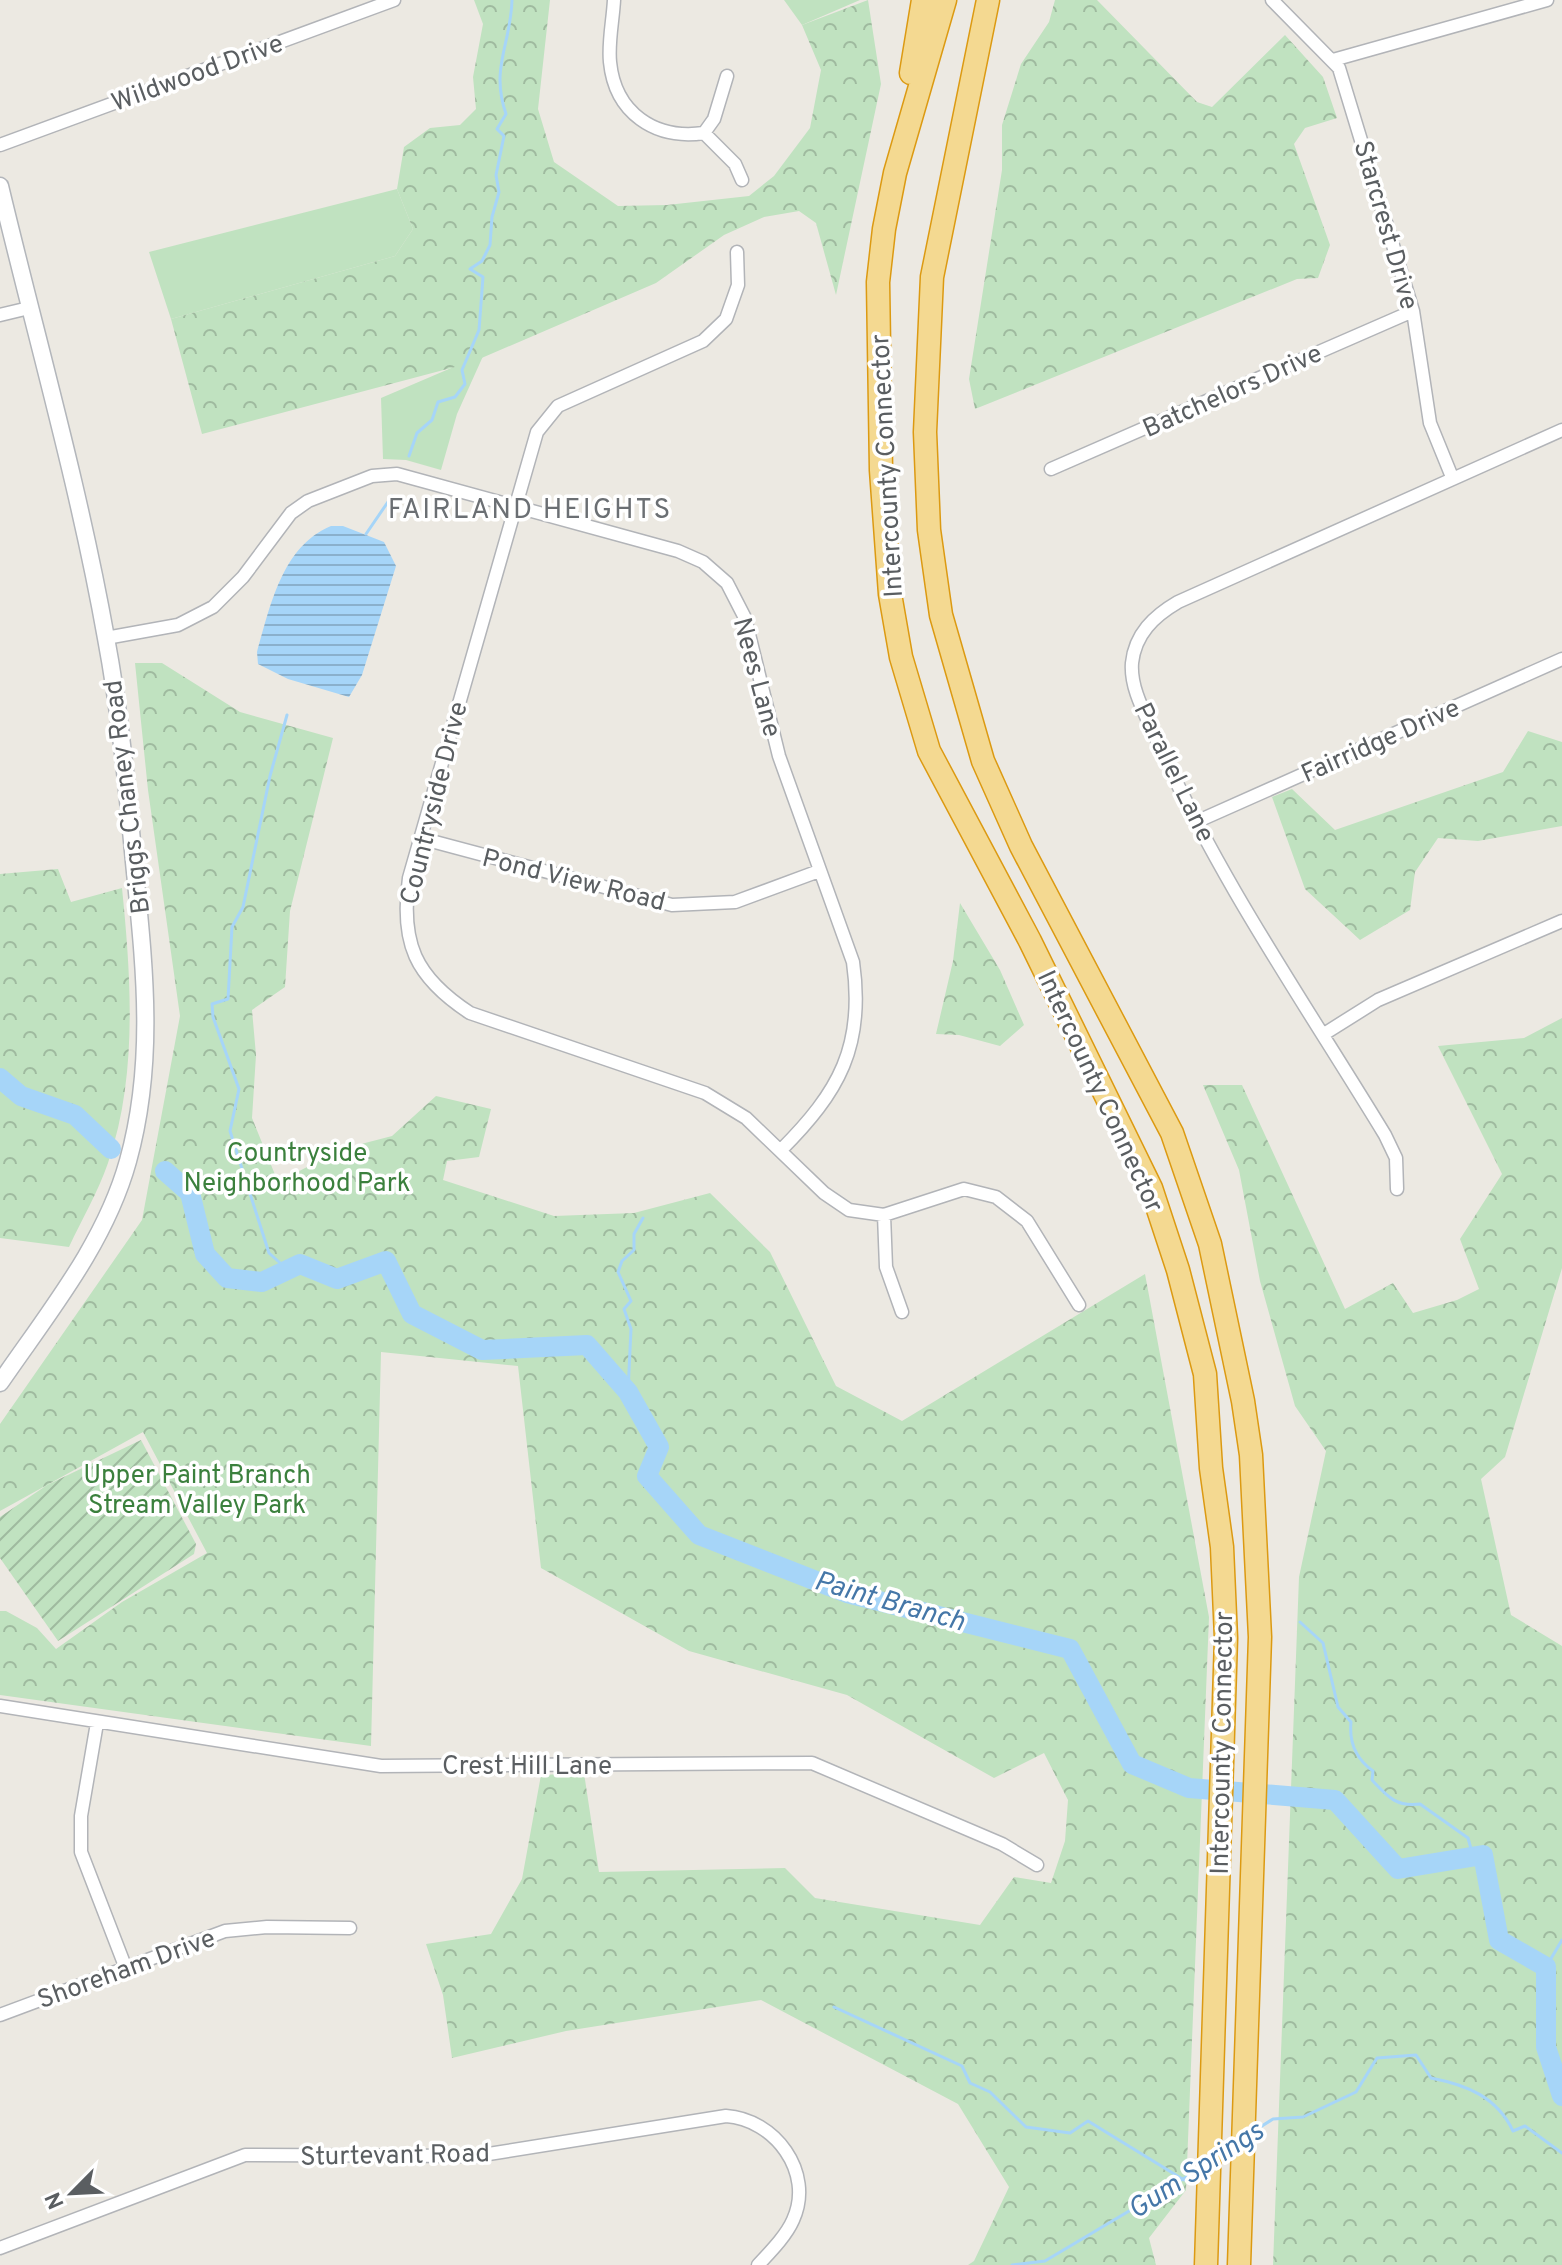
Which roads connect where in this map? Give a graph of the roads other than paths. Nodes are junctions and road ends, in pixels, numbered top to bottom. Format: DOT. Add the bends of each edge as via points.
graph roads {
  1 [pos="394,0"];
  2 [pos="614,0"];
  3 [pos="923,0"];
  4 [pos="945,0"];
  5 [pos="988,0"];
  6 [pos="1272,0"];
  7 [pos="1547,0"];
  8 [pos="1333,60"];
  9 [pos="727,76"];
  10 [pos="704,133"];
  11 [pos="0,145"];
  12 [pos="895,173"];
  13 [pos="742,180"];
  14 [pos="0,186"];
  15 [pos="737,252"];
  16 [pos="29,308"];
  17 [pos="1413,311"];
  18 [pos="0,315"];
  19 [pos="1562,430"];
  20 [pos="1051,469"];
  21 [pos="1452,477"];
  22 [pos="514,504"];
  23 [pos="106,638"];
  24 [pos="1562,659"];
  25 [pos="1198,821"];
  26 [pos="420,838"];
  27 [pos="819,871"];
  28 [pos="1562,921"];
  29 [pos="1324,1034"];
  30 [pos="781,1150"];
  31 [pos="1397,1189"];
  32 [pos="884,1215"];
  33 [pos="1079,1305"];
  34 [pos="902,1312"];
  35 [pos="0,1383"];
  36 [pos="0,1706"];
  37 [pos="97,1723"];
  38 [pos="1037,1865"];
  39 [pos="350,1928"];
  40 [pos="125,1966"];
  41 [pos="0,2015"];
  42 [pos="0,2248"];
  43 [pos="758,2265"];
  44 [pos="1206,2265"];
  45 [pos="1239,2265"];
  1 -- 11 [label="street, Wildwood Drive"];
  2 -- 10 [label="street" via="609,60 626,107 641,122 665,133"];
  3 -- 12 [label="highway"];
  4 -- 12 [label="highway, Intercounty Connector"];
  5 -- 45 [label="highway, Intercounty Connector" via="932,277 925,432 934,578 983,761 1021,846 1172,1133 1210,1244 1243,1401 1251,1455 1260,1637"];
  6 -- 8 [label="street, Starcrest Drive"];
  7 -- 8 [label="street"];
  8 -- 17 [label="street, Starcrest Drive" via="1354,110"];
  9 -- 10 [label="street" via="714,119"];
  10 -- 13 [label="street" via="735,164"];
  12 -- 44 [label="highway, Intercounty Connector" via="878,282 880,456 890,594 901,657 929,751 1151,1188 1205,1374 1226,1638"];
  14 -- 16 [label="main road, Briggs Chaney Road"];
  15 -- 22 [label="street, Countryside Drive" via="738,285 726,319 703,341 558,406 537,432"];
  16 -- 18 [label="street"];
  16 -- 23 [label="main road, Briggs Chaney Road"];
  17 -- 20 [label="street, Batchelors Drive"];
  17 -- 21 [label="street, Starcrest Drive" via="1430,423"];
  19 -- 21 [label="street, Parallel Lane"];
  21 -- 25 [label="street, Parallel Lane" via="1178,602 1146,627 1132,664 1136,695"];
  22 -- 23 [label="street, Nees Lane" via="397,474 372,476 291,513 213,607 178,625"];
  22 -- 26 [label="street, Countryside Drive"];
  22 -- 27 [label="street, Nees Lane" via="678,551 703,562 727,583 745,618 779,756"];
  23 -- 35 [label="main road, Briggs Chaney Road" via="146,959 148,1019 141,1086 128,1160 113,1202 69,1284"];
  24 -- 25 [label="street, Fairridge Drive"];
  25 -- 29 [label="street, Parallel Lane"];
  26 -- 27 [label="street, Pond View Road" via="672,905 735,902"];
  26 -- 30 [label="street, Countryside Drive" via="404,911 421,970 440,993 470,1013 705,1093 746,1118"];
  27 -- 30 [label="street, Nees Lane" via="853,962 856,1026 847,1063 833,1090"];
  28 -- 29 [label="street" via="1378,1000"];
  29 -- 31 [label="street, Parallel Lane" via="1396,1158"];
  30 -- 32 [label="street, Countryside Drive" via="849,1210"];
  32 -- 33 [label="street, Countryside Drive" via="964,1189 996,1197 1027,1221"];
  32 -- 34 [label="street" via="886,1267"];
  36 -- 37 [label="street, Crest Hill Lane"];
  37 -- 38 [label="street, Crest Hill Lane" via="381,1766 812,1763 1002,1844"];
  37 -- 40 [label="street" via="81,1816 81,1852"];
  39 -- 40 [label="street, Shoreham Drive" via="225,1931"];
  40 -- 41 [label="street, Shoreham Drive"];
  42 -- 43 [label="street, Sturtevant Road" via="245,2155 476,2156 726,2116 741,2117 775,2136 789,2154 798,2183 793,2220"];
}
